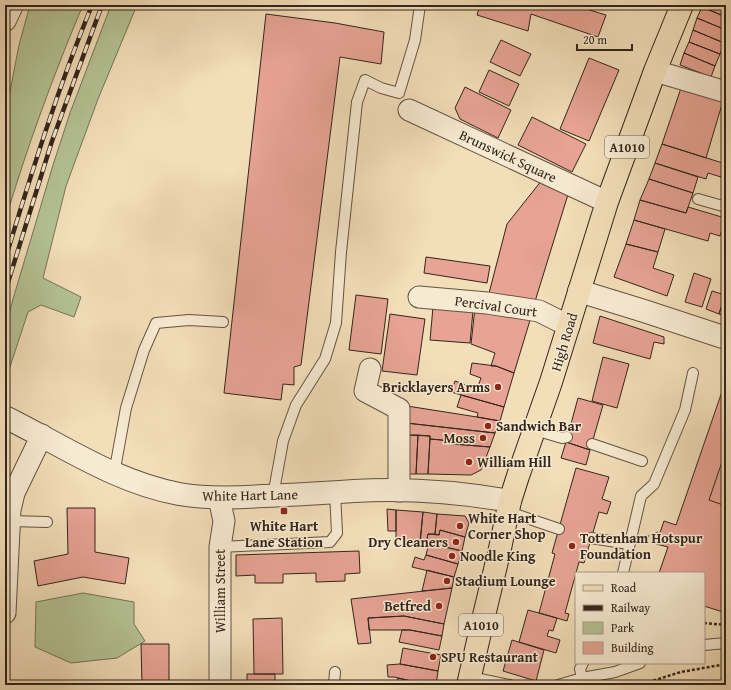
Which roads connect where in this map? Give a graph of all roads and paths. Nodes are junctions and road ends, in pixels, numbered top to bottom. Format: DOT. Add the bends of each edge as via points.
graph roads {
  1 [pos="12,5"];
  2 [pos="420,5"];
  3 [pos="682,5"];
  4 [pos="5,20"];
  5 [pos="655,71"];
  6 [pos="400,89"];
  7 [pos="726,92"];
  8 [pos="409,110"];
  9 [pos="698,199"];
  10 [pos="607,202"];
  11 [pos="726,207"];
  12 [pos="580,292"];
  13 [pos="419,297"];
  14 [pos="223,322"];
  15 [pos="569,326"];
  16 [pos="726,338"];
  17 [pos="370,369"];
  18 [pos="693,373"];
  19 [pos="5,417"];
  20 [pos="535,430"];
  21 [pos="42,435"];
  22 [pos="567,437"];
  23 [pos="592,444"];
  24 [pos="642,460"];
  25 [pos="114,474"];
  26 [pos="399,491"];
  27 [pos="335,492"];
  28 [pos="273,496"];
  29 [pos="219,498"];
  30 [pos="510,506"];
  31 [pos="9,521"];
  32 [pos="47,522"];
  33 [pos="560,528"];
  34 [pos="591,538"];
  35 [pos="629,544"];
  36 [pos="220,547"];
  37 [pos="622,572"];
  38 [pos="5,613"];
  39 [pos="705,623"];
  40 [pos="726,625"];
  41 [pos="726,642"];
  42 [pos="705,645"];
  43 [pos="582,664"];
  44 [pos="637,664"];
  45 [pos="726,664"];
  46 [pos="335,672"];
  47 [pos="582,678"];
  48 [pos="469,681"];
  49 [pos="220,685"];
  50 [pos="334,685"];
  51 [pos="510,685"];
  52 [pos="558,685"];
  53 [pos="639,685"];
  1 -- 4 [label="street"];
  2 -- 6 [label="lane" via="415,40"];
  3 -- 5 [label="main road, High Road / A1010"];
  5 -- 7 [label="street"];
  5 -- 10 [label="main road, High Road / A1010"];
  6 -- 8 [label="lane"];
  6 -- 28 [label="lane" via="399,93 365,80 357,102 336,323 325,359 296,405 283,441"];
  8 -- 10 [label="street, Brunswick Square"];
  9 -- 11 [label="lane"];
  10 -- 12 [label="main road, High Road / A1010"];
  12 -- 15 [label="main road, High Road / A1010"];
  12 -- 16 [label="street"];
  13 -- 15 [label="street, Percival Court" via="539,311"];
  14 -- 25 [label="lane" via="189,320 156,324 144,350 126,408"];
  15 -- 20 [label="main road, High Road / A1010"];
  17 -- 26 [label="street" via="365,391 399,409"];
  18 -- 35 [label="lane" via="685,410 654,484 641,496"];
  19 -- 21 [label="street, White Hart Lane"];
  20 -- 22 [label="lane" via="562,438"];
  20 -- 30 [label="main road, High Road / A1010"];
  21 -- 25 [label="street, White Hart Lane"];
  21 -- 31 [label="street" via="14,493"];
  23 -- 24 [label="lane"];
  25 -- 29 [label="street, White Hart Lane" via="159,490"];
  26 -- 27 [label="street, White Hart Lane"];
  26 -- 30 [label="street, White Hart Lane" via="460,493"];
  27 -- 28 [label="street, White Hart Lane"];
  27 -- 36 [label="lane" via="337,533 330,542"];
  28 -- 29 [label="street, White Hart Lane"];
  29 -- 36 [label="street, William Street" via="224,521"];
  30 -- 33 [label="lane"];
  30 -- 48 [label="main road, High Road / A1010"];
  31 -- 32 [label="lane"];
  31 -- 38 [label="street"];
  34 -- 35 [label="lane"];
  35 -- 37 [label="lane"];
  36 -- 49 [label="street, William Street"];
  39 -- 40 [label="path"];
  41 -- 42 [label="lane"];
  43 -- 47 [label="lane" via="580,669"];
  44 -- 47 [label="lane" via="614,672"];
  45 -- 53 [label="path" via="681,672"];
  46 -- 50 [label="lane"];
  47 -- 52 [label="lane"];
  48 -- 51 [label="lane"];
}
